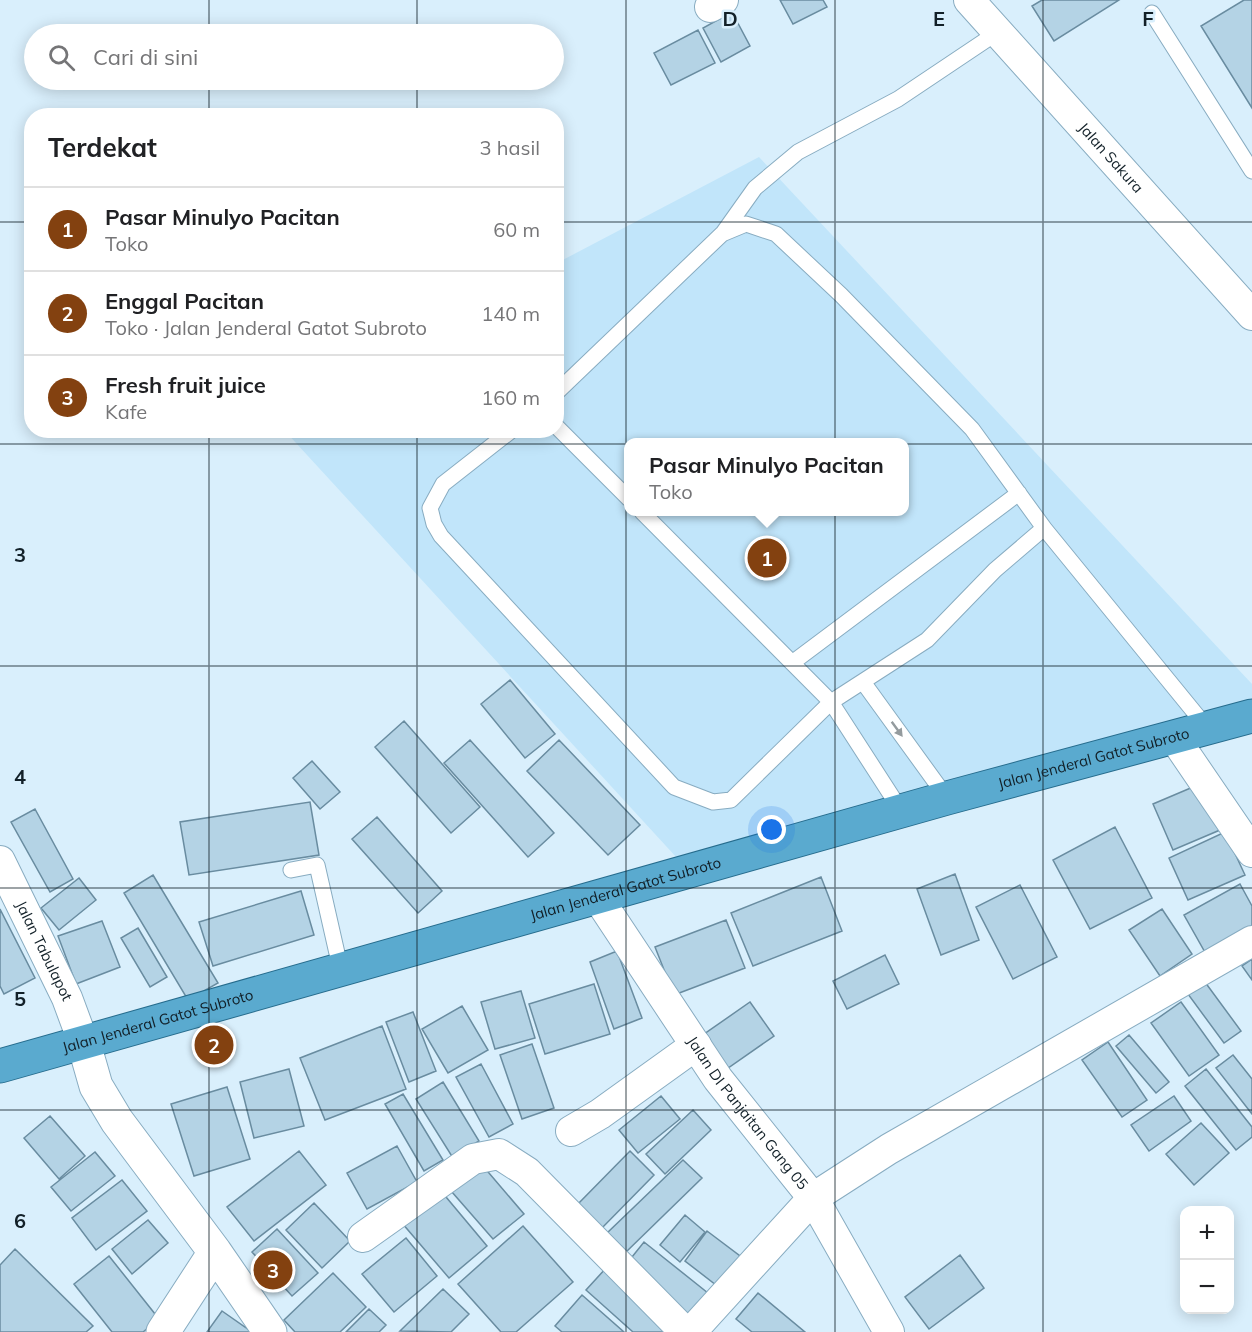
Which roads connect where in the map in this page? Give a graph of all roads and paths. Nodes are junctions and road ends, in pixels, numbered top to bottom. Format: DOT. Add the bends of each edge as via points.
graph roads {
  1 [pos="969,0"];
  2 [pos="1152,13"];
  3 [pos="998,32"];
  4 [pos="1252,171"];
  5 [pos="723,234"];
  6 [pos="1252,315"];
  7 [pos="564,385"];
  8 [pos="564,434"];
  9 [pos="502,438"];
  10 [pos="1019,493"];
  11 [pos="624,494"];
  12 [pos="646,516"];
  13 [pos="1044,528"];
  14 [pos="792,663"];
  15 [pos="862,682"];
  16 [pos="831,702"];
  17 [pos="1252,716"];
  18 [pos="1208,729"];
  19 [pos="1175,739"];
  20 [pos="947,798"];
  21 [pos="902,812"];
  22 [pos="1252,852"];
  23 [pos="0,861"];
  24 [pos="291,870"];
  25 [pos="598,898"];
  26 [pos="1252,941"];
  27 [pos="341,971"];
  28 [pos="84,1044"];
  29 [pos="696,1046"];
  30 [pos="0,1066"];
  31 [pos="571,1131"];
  32 [pos="813,1198"];
  33 [pos="363,1236"];
  34 [pos="215,1252"];
  35 [pos="163,1332"];
  36 [pos="270,1332"];
  37 [pos="685,1332"];
  38 [pos="691,1332"];
  39 [pos="889,1332"];
  1 -- 3 [label="street, Jalan Sakura"];
  2 -- 4 [label="lane"];
  3 -- 5 [label="lane" via="898,99 798,152 755,188"];
  3 -- 6 [label="street, Jalan Sakura"];
  5 -- 7 [label="lane"];
  5 -- 10 [label="lane" via="746,224 776,234 972,429"];
  8 -- 11 [label="lane"];
  9 -- 16 [label="lane" via="444,484 430,508 434,524 674,786 713,802 732,800"];
  10 -- 13 [label="lane"];
  10 -- 14 [label="lane"];
  12 -- 14 [label="lane"];
  13 -- 15 [label="lane" via="995,570 927,640"];
  13 -- 18 [label="lane"];
  14 -- 16 [label="lane"];
  15 -- 16 [label="lane"];
  15 -- 20 [label="lane, one-way"];
  16 -- 21 [label="lane"];
  17 -- 18 [label="highway, Jalan Jenderal Gatot Subroto"];
  18 -- 19 [label="highway, Jalan Jenderal Gatot Subroto"];
  19 -- 20 [label="highway, Jalan Jenderal Gatot Subroto"];
  19 -- 22 [label="street"];
  20 -- 21 [label="highway, Jalan Jenderal Gatot Subroto"];
  21 -- 25 [label="highway, Jalan Jenderal Gatot Subroto"];
  23 -- 28 [label="street, Jalan Tabulapot" via="67,998"];
  24 -- 27 [label="lane" via="317,865"];
  25 -- 27 [label="highway, Jalan Jenderal Gatot Subroto"];
  25 -- 29 [label="street, Jalan DI Panjaitan Gang 05"];
  26 -- 32 [label="street" via="889,1149"];
  27 -- 28 [label="highway, Jalan Jenderal Gatot Subroto"];
  28 -- 30 [label="highway, Jalan Jenderal Gatot Subroto"];
  28 -- 34 [label="street" via="96,1086 117,1121"];
  29 -- 31 [label="street"];
  29 -- 32 [label="street, Jalan DI Panjaitan Gang 05"];
  32 -- 38 [label="street"];
  32 -- 39 [label="street, Jalan DI Panjaitan Gang 05"];
  33 -- 37 [label="street" via="473,1159 500,1154 527,1172"];
  34 -- 35 [label="street"];
  34 -- 36 [label="street"];
}
